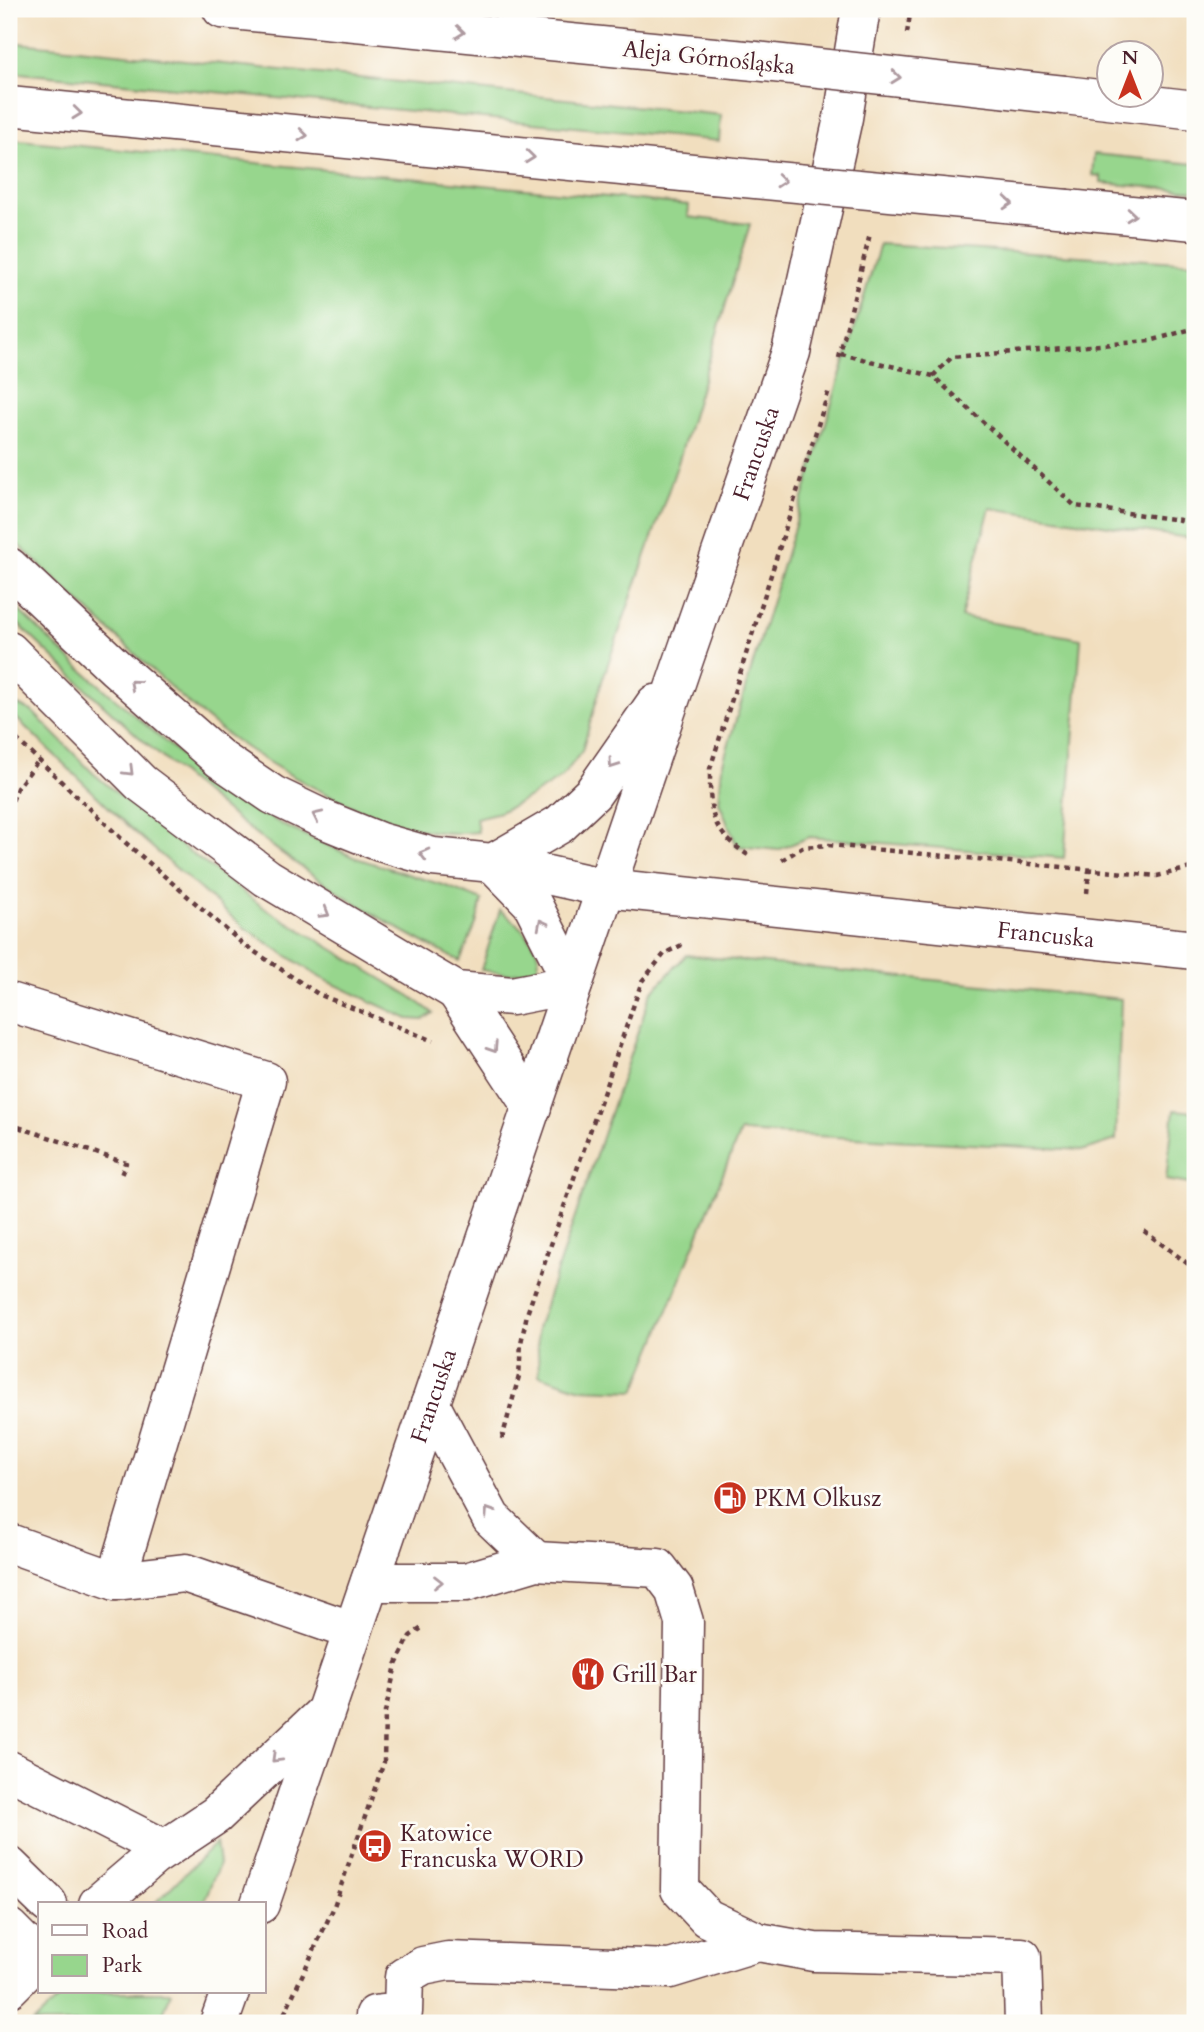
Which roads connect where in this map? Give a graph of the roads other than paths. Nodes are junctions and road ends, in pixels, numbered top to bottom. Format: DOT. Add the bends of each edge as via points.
graph roads {
  1 [pos="222,9"];
  2 [pos="862,9"];
  3 [pos="9,106"];
  4 [pos="1195,110"];
  5 [pos="1195,221"];
  6 [pos="9,567"];
  7 [pos="10,653"];
  8 [pos="681,668"];
  9 [pos="493,863"];
  10 [pos="606,888"];
  11 [pos="1195,950"];
  12 [pos="573,984"];
  13 [pos="456,991"];
  14 [pos="9,1002"];
  15 [pos="531,1107"];
  16 [pos="430,1404"];
  17 [pos="9,1543"];
  18 [pos="536,1561"];
  19 [pos="116,1581"];
  20 [pos="370,1582"];
  21 [pos="353,1631"];
  22 [pos="326,1711"];
  23 [pos="9,1770"];
  24 [pos="159,1853"];
  25 [pos="9,1866"];
  26 [pos="46,1902"];
  27 [pos="100,1902"];
  28 [pos="261,1902"];
  29 [pos="9,1928"];
  30 [pos="758,1942"];
  31 [pos="38,1956"];
  32 [pos="38,1960"];
  33 [pos="9,1988"];
  34 [pos="229,1994"];
  35 [pos="219,2023"];
  36 [pos="375,2023"];
  37 [pos="1024,2023"];
  1 -- 4 [label="main road, Aleja Górnośląska, one-way, bridge"];
  2 -- 8 [label="main road, Francuska" via="791,352"];
  3 -- 5 [label="main road, one-way, bridge"];
  9 -- 6 [label="main road, one-way" via="433,857 380,842 273,795 220,759"];
  7 -- 13 [label="main road, one-way" via="141,783 267,878"];
  8 -- 9 [label="main road, one-way" via="593,793 560,824"];
  8 -- 10 [label="main road, Francuska"];
  9 -- 10 [label="main road"];
  12 -- 9 [label="main road, one-way" via="531,902"];
  10 -- 11 [label="main road, Francuska"];
  10 -- 12 [label="main road, Francuska"];
  12 -- 13 [label="main road" via="512,996"];
  12 -- 15 [label="main road, Francuska"];
  13 -- 15 [label="main road, one-way"];
  14 -- 19 [label="main road" via="266,1081"];
  15 -- 16 [label="main road, Francuska"];
  18 -- 16 [label="main road, one-way" via="491,1518"];
  16 -- 20 [label="main road, Francuska"];
  17 -- 19 [label="main road"];
  20 -- 18 [label="main road, one-way" via="466,1582"];
  18 -- 30 [label="main road" via="658,1569 674,1589 684,1622 680,1889 707,1918"];
  19 -- 21 [label="main road" via="185,1573"];
  20 -- 21 [label="main road, Francuska"];
  21 -- 22 [label="main road, Francuska"];
  22 -- 24 [label="main road, one-way" via="216,1815"];
  22 -- 28 [label="main road, Francuska"];
  23 -- 24 [label="main road"];
  24 -- 27 [label="main road"];
  25 -- 26 [label="main road"];
  29 -- 31 [label="main road"];
  30 -- 36 [label="main road" via="670,1969 448,1961 423,1966 404,1977 403,2012 375,2015"];
  30 -- 37 [label="main road" via="814,1952 1022,1957"];
  32 -- 33 [label="main road"];
  34 -- 35 [label="main road"];
}
